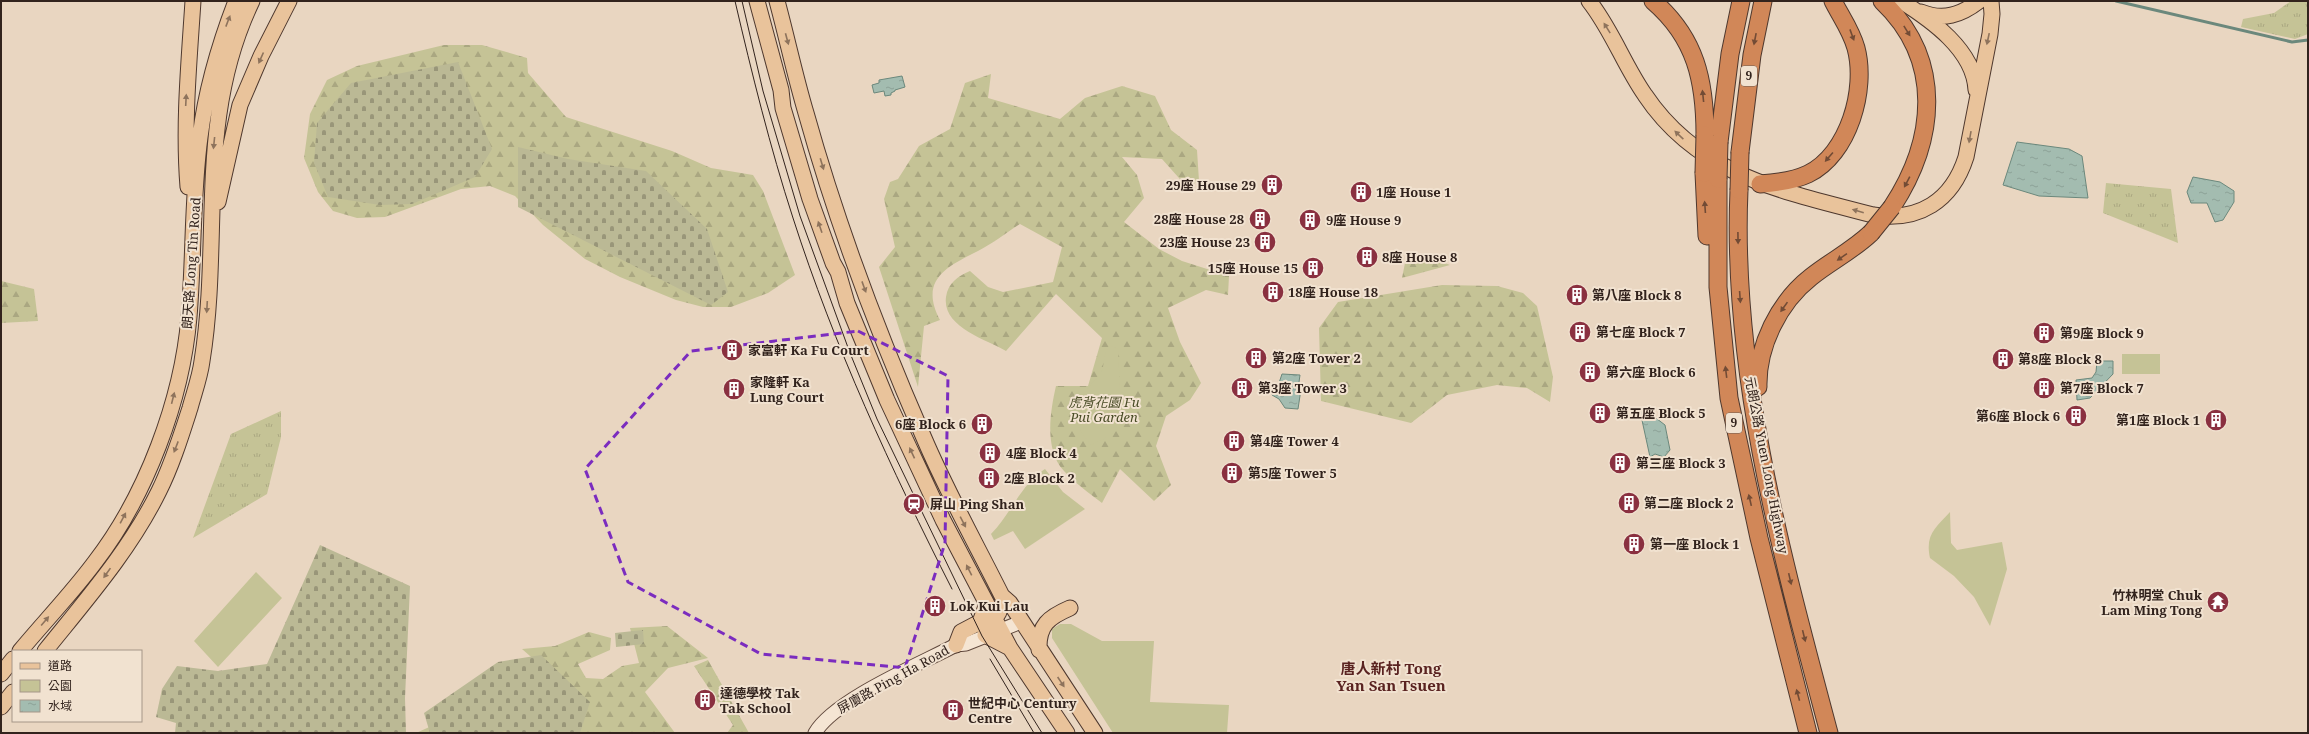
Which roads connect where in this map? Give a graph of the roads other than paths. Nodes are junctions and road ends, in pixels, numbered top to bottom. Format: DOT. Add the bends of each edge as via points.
graph roads {
  1 [pos="193,1"];
  2 [pos="276,1"];
  3 [pos="290,1"];
  4 [pos="757,1"];
  5 [pos="777,1"];
  6 [pos="1589,1"];
  7 [pos="1653,1"];
  8 [pos="1741,1"];
  9 [pos="1763,1"];
  10 [pos="1833,1"];
  11 [pos="1882,1"];
  12 [pos="1979,1"];
  13 [pos="1990,1"];
  14 [pos="246,2"];
  15 [pos="1906,4"];
  16 [pos="277,23"];
  17 [pos="1976,98"];
  18 [pos="1712,139"];
  19 [pos="1760,184"];
  20 [pos="192,234"];
  21 [pos="210,237"];
  22 [pos="1767,478"];
  23 [pos="1004,600"];
  24 [pos="987,604"];
  25 [pos="1070,608"];
  26 [pos="1018,617"];
  27 [pos="999,625"];
  28 [pos="985,635"];
  29 [pos="956,645"];
  30 [pos="1010,648"];
  31 [pos="21,650"];
  32 [pos="47,650"];
  33 [pos="1040,650"];
  34 [pos="12,660"];
  35 [pos="1,674"];
  36 [pos="12,693"];
  37 [pos="1,706"];
  38 [pos="815,733"];
  39 [pos="1067,733"];
  40 [pos="1095,733"];
  41 [pos="1808,733"];
  42 [pos="1830,733"];
  20 -- 1 [label="main road, one-way" via="186,150 186,103"];
  2 -- 16 [label="main road"];
  3 -- 16 [label="main road"];
  24 -- 4 [label="main road, one-way" via="943,520 908,445 847,303 810,199"];
  5 -- 23 [label="main road, one-way" via="806,113 830,192 891,360 934,461"];
  19 -- 6 [label="main road, one-way" via="1701,153 1679,136 1659,115"];
  18 -- 7 [label="highway, one-way" via="1697,64 1678,29"];
  8 -- 18 [label="highway, 元朗公路 Yuen Long Highway / 9"];
  9 -- 22 [label="highway, 元朗公路 Yuen Long Highway / 9, one-way, bridge" via="1751,62 1740,152 1738,258 1754,417"];
  10 -- 19 [label="highway, one-way" via="1851,32 1859,63 1858,91 1846,131 1829,158 1818,168 1798,178"];
  11 -- 22 [label="highway, one-way, bridge" via="1900,20 1913,41 1924,70 1927,100 1918,156 1892,207 1870,233 1796,291 1768,335 1759,364 1758,384"];
  12 -- 15 [label="main road" via="1965,11 1941,17 1927,14"];
  13 -- 17 [label="main road, one-way" via="1990,34"];
  20 -- 14 [label="main road, 朗天路 Long Tin Road, one-way" via="198,156 213,69"];
  14 -- 21 [label="main road, 朗天路 Long Tin Road, one-way" via="221,96 214,147"];
  15 -- 17 [label="main road" via="1944,33 1964,57 1974,78"];
  16 -- 21 [label="main road, one-way" via="240,105"];
  17 -- 19 [label="main road, one-way" via="1966,157 1960,173 1944,196 1922,211 1900,217 1877,216"];
  41 -- 18 [label="highway, 元朗公路 Yuen Long Highway / 9, one-way, bridge" via="1774,604 1729,398 1718,287 1711,176"];
  31 -- 20 [label="main road, 朗天路 Long Tin Road, one-way" via="96,561 147,473 166,423 180,370 189,318"];
  21 -- 32 [label="main road, 朗天路 Long Tin Road, one-way" via="207,320 200,374 184,426 159,490 126,546"];
  22 -- 42 [label="highway, 元朗公路 Yuen Long Highway / 9, one-way"];
  23 -- 26 [label="main road" via="1010,604"];
  23 -- 27 [label="main road"];
  24 -- 27 [label="main road"];
  24 -- 29 [label="main road" via="980,622 961,632"];
  25 -- 33 [label="main road" via="1053,616 1044,626 1040,633"];
  26 -- 27 [label="street, 屏廈路 Ping Ha Road"];
  26 -- 33 [label="main road"];
  27 -- 28 [label="main road"];
  27 -- 29 [label="street, 屏廈路 Ping Ha Road" via="962,638"];
  27 -- 30 [label="main road"];
  28 -- 29 [label="street, 屏廈路 Ping Ha Road" via="966,644"];
  28 -- 30 [label="main road"];
  29 -- 38 [label="street, 屏廈路 Ping Ha Road" via="832,712"];
  30 -- 39 [label="main road"];
  33 -- 40 [label="main road, one-way"];
  34 -- 35 [label="main road"];
  36 -- 37 [label="main road"];
}
